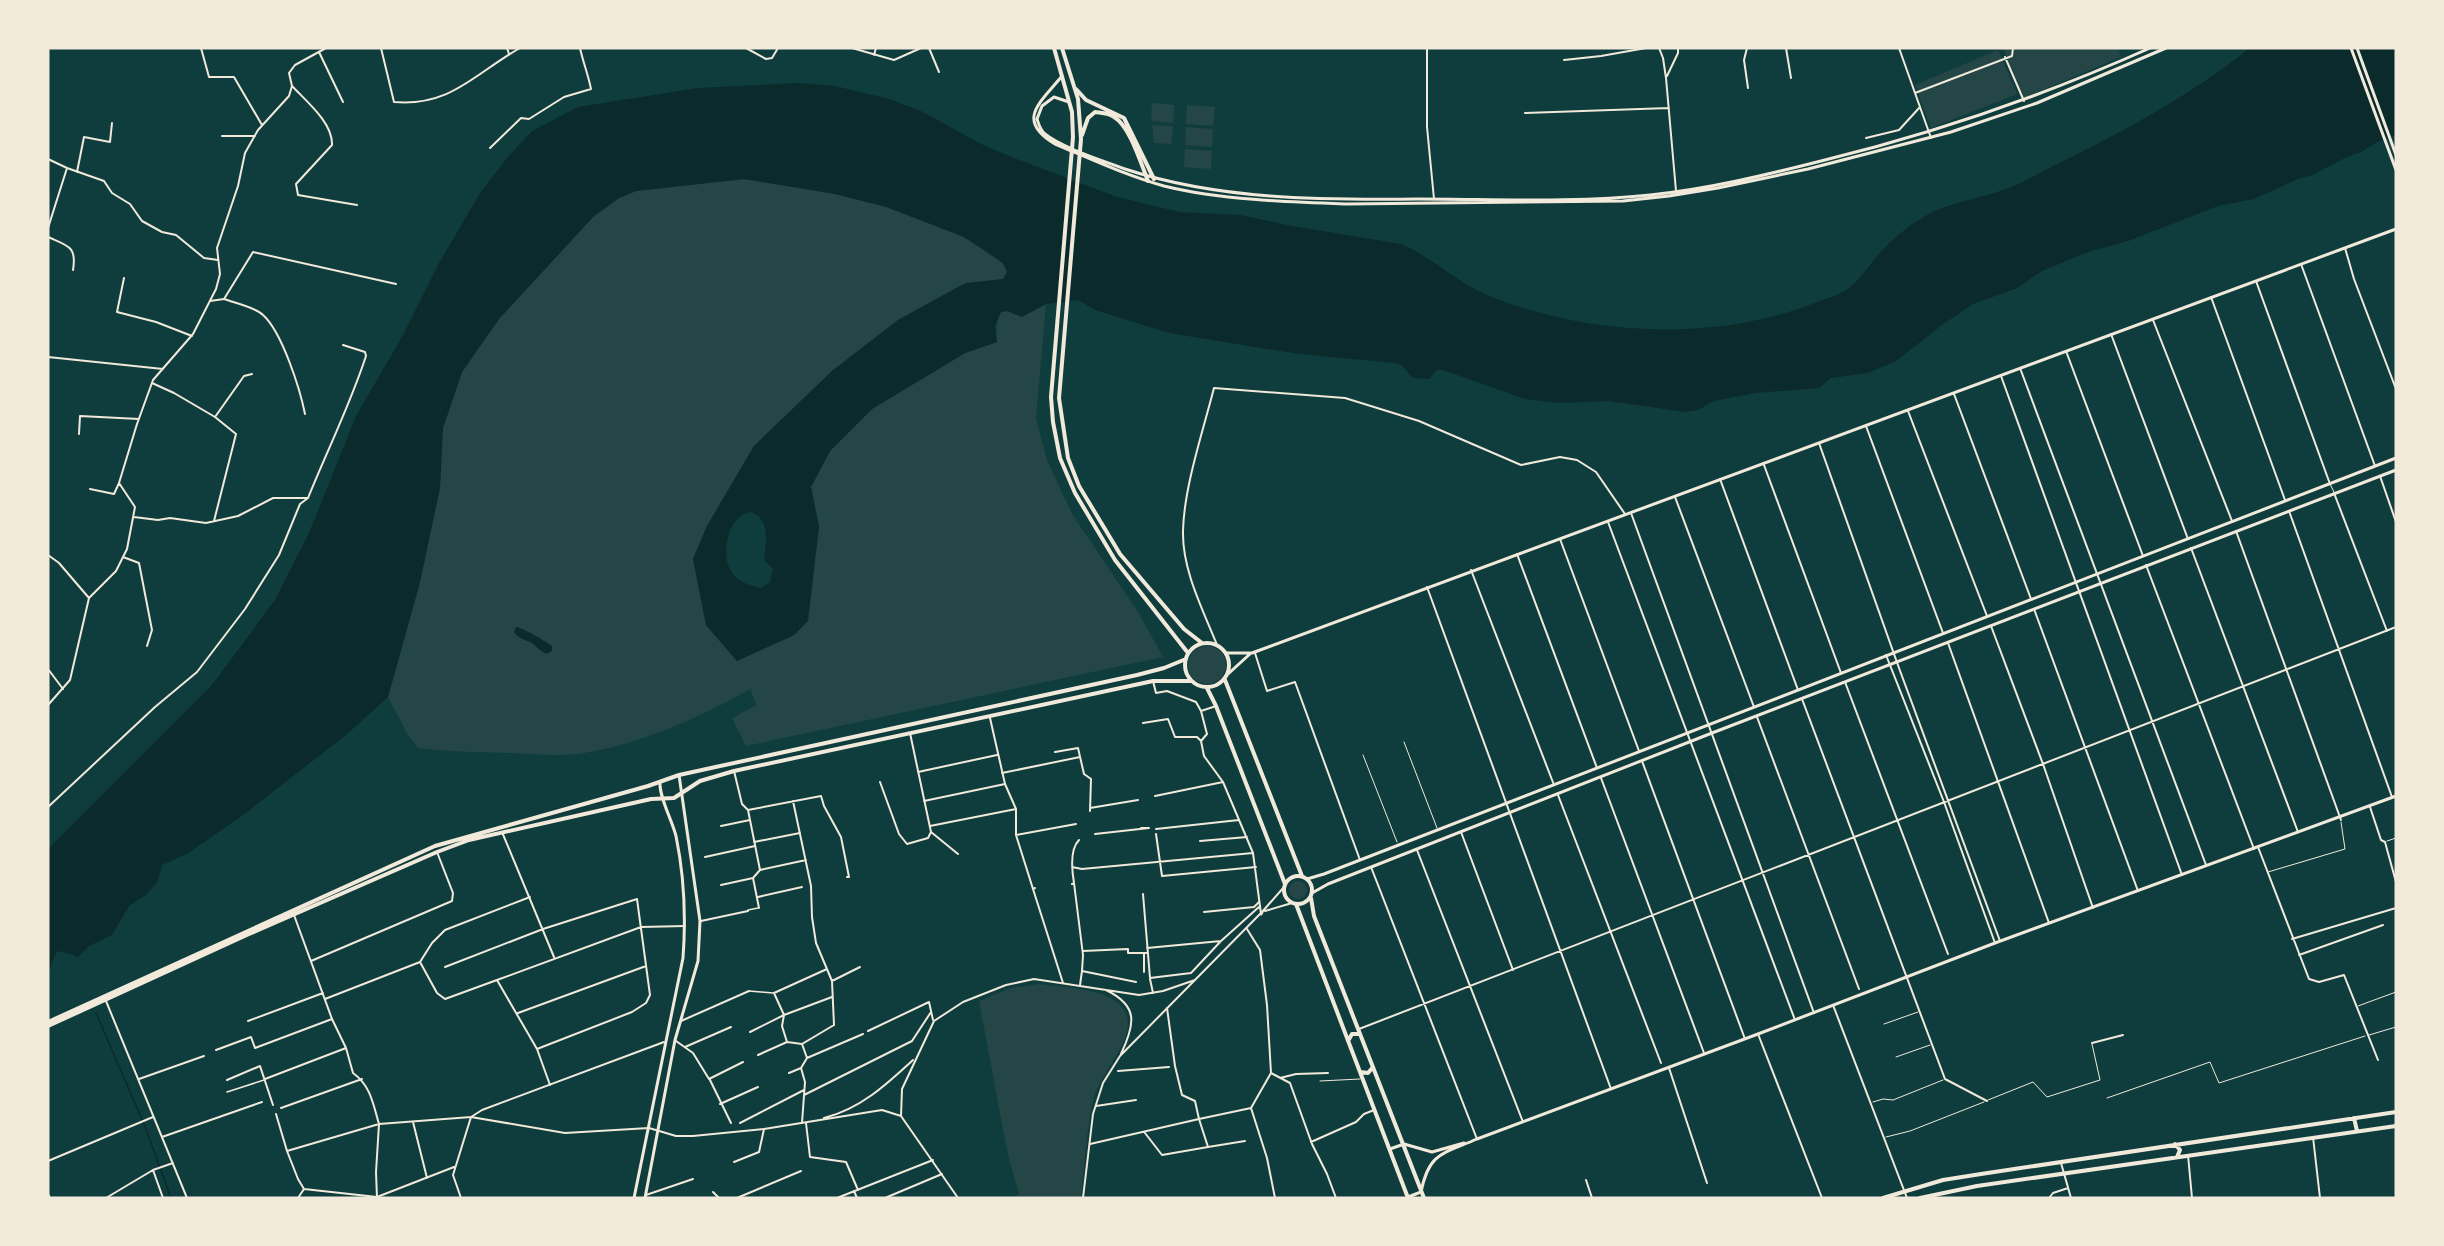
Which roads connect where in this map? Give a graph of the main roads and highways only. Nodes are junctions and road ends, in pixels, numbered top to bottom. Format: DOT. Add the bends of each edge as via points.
graph roads {
  1 [pos="1054,48"];
  2 [pos="1062,48"];
  3 [pos="2150,48"];
  4 [pos="2166,48"];
  5 [pos="2351,48"];
  6 [pos="2356,48"];
  7 [pos="1063,75"];
  8 [pos="1073,85"];
  9 [pos="1071,103"];
  10 [pos="1081,139"];
  11 [pos="2396,155"];
  12 [pos="2396,170"];
  13 [pos="1146,176"];
  14 [pos="1154,178"];
  15 [pos="1148,181"];
  16 [pos="2395,229"];
  17 [pos="2396,458"];
  18 [pos="2396,470"];
  19 [pos="1202,644"];
  20 [pos="1253,652"];
  21 [pos="1188,653"];
  22 [pos="1226,653"];
  23 [pos="1186,659"];
  24 [pos="1228,674"];
  25 [pos="1225,680"];
  26 [pos="1191,681"];
  27 [pos="1207,688"];
  28 [pos="679,775"];
  29 [pos="660,781"];
  30 [pos="682,793"];
  31 [pos="2394,796"];
  32 [pos="663,799"];
  33 [pos="500,826"];
  34 [pos="502,832"];
  35 [pos="1304,878"];
  36 [pos="1285,886"];
  37 [pos="1312,895"];
  38 [pos="1294,903"];
  39 [pos="48,1022"];
  40 [pos="48,1026"];
  41 [pos="1360,1032"];
  42 [pos="1348,1041"];
  43 [pos="1373,1066"];
  44 [pos="1359,1072"];
  45 [pos="2396,1112"];
  46 [pos="2354,1118"];
  47 [pos="2396,1126"];
  48 [pos="2357,1131"];
  49 [pos="1477,1139"];
  50 [pos="2187,1142"];
  51 [pos="1404,1144"];
  52 [pos="2174,1144"];
  53 [pos="1390,1149"];
  54 [pos="2188,1155"];
  55 [pos="2177,1157"];
  56 [pos="1421,1192"];
  57 [pos="646,1197"];
  58 [pos="634,1198"];
  59 [pos="1408,1198"];
  60 [pos="1424,1198"];
  61 [pos="1883,1198"];
  62 [pos="1920,1198"];
  1 -- 7 [label="highway"];
  2 -- 8 [label="highway"];
  3 -- 14 [label="main road" via="2024,101 1929,133 1796,168 1676,191 1622,197 1306,199 1189,186"];
  4 -- 15 [label="main road" via="2037,103 1931,138 1675,196 1623,201 1305,203 1178,189"];
  5 -- 12 [label="main road"];
  6 -- 11 [label="main road"];
  7 -- 9 [label="highway"];
  7 -- 15 [label="main road" via="1033,113 1041,136"];
  8 -- 10 [label="highway"];
  8 -- 14 [label="highway" via="1086,100 1124,118"];
  9 -- 13 [label="main road" via="1054,97 1047,100 1037,119 1044,133"];
  9 -- 21 [label="highway" via="1073,137 1051,397 1060,458 1075,493 1115,560"];
  10 -- 13 [label="highway" via="1088,118 1095,112 1115,117 1122,123"];
  10 -- 19 [label="highway" via="1059,398 1068,458 1079,486 1120,554 1184,629"];
  13 -- 14 [label="main road"];
  13 -- 15 [label="highway"];
  16 -- 20 [label="main road"];
  17 -- 35 [label="main road" via="1360,860"];
  18 -- 37 [label="main road" via="1712,733 1328,884"];
  19 -- 21 [label="highway"];
  19 -- 22 [label="highway" via="1217,645"];
  20 -- 22 [label="main road"];
  20 -- 24 [label="main road"];
  21 -- 23 [label="highway"];
  22 -- 24 [label="highway"];
  23 -- 26 [label="highway" via="1185,670"];
  23 -- 28 [label="highway" via="1137,675"];
  24 -- 25 [label="highway"];
  25 -- 27 [label="highway"];
  25 -- 35 [label="highway"];
  26 -- 27 [label="highway"];
  26 -- 30 [label="highway" via="1153,681 734,771 700,781"];
  27 -- 36 [label="highway"];
  28 -- 29 [label="highway"];
  28 -- 30 [label="main road"];
  29 -- 32 [label="main road"];
  29 -- 33 [label="highway"];
  30 -- 32 [label="highway"];
  30 -- 57 [label="main road" via="700,921 698,961 675,1040"];
  31 -- 49 [label="main road"];
  32 -- 34 [label="highway"];
  32 -- 58 [label="main road" via="676,840 684,902 683,958"];
  33 -- 34 [label="highway"];
  33 -- 39 [label="highway" via="435,846"];
  34 -- 40 [label="highway" via="437,852"];
  35 -- 36 [label="highway" via="1291,878"];
  35 -- 37 [label="highway" via="1312,885"];
  36 -- 38 [label="highway" via="1285,896"];
  37 -- 38 [label="highway" via="1304,903"];
  37 -- 41 [label="highway" via="1314,916"];
  38 -- 42 [label="highway"];
  41 -- 42 [label="highway" via="1352,1034"];
  41 -- 43 [label="highway"];
  42 -- 44 [label="highway"];
  43 -- 44 [label="highway" via="1368,1073"];
  43 -- 51 [label="highway"];
  44 -- 53 [label="highway"];
  45 -- 46 [label="highway"];
  46 -- 48 [label="highway"];
  46 -- 50 [label="highway"];
  47 -- 48 [label="highway"];
  48 -- 54 [label="highway"];
  49 -- 51 [label="main road" via="1432,1152"];
  49 -- 56 [label="main road" via="1432,1160"];
  50 -- 52 [label="highway"];
  50 -- 54 [label="highway" via="2183,1151"];
  51 -- 53 [label="main road"];
  51 -- 56 [label="highway"];
  52 -- 55 [label="highway" via="2181,1150"];
  52 -- 61 [label="highway" via="1943,1180"];
  53 -- 59 [label="highway"];
  54 -- 55 [label="highway"];
  55 -- 62 [label="highway"];
  56 -- 59 [label="main road"];
  56 -- 60 [label="highway"];
}
